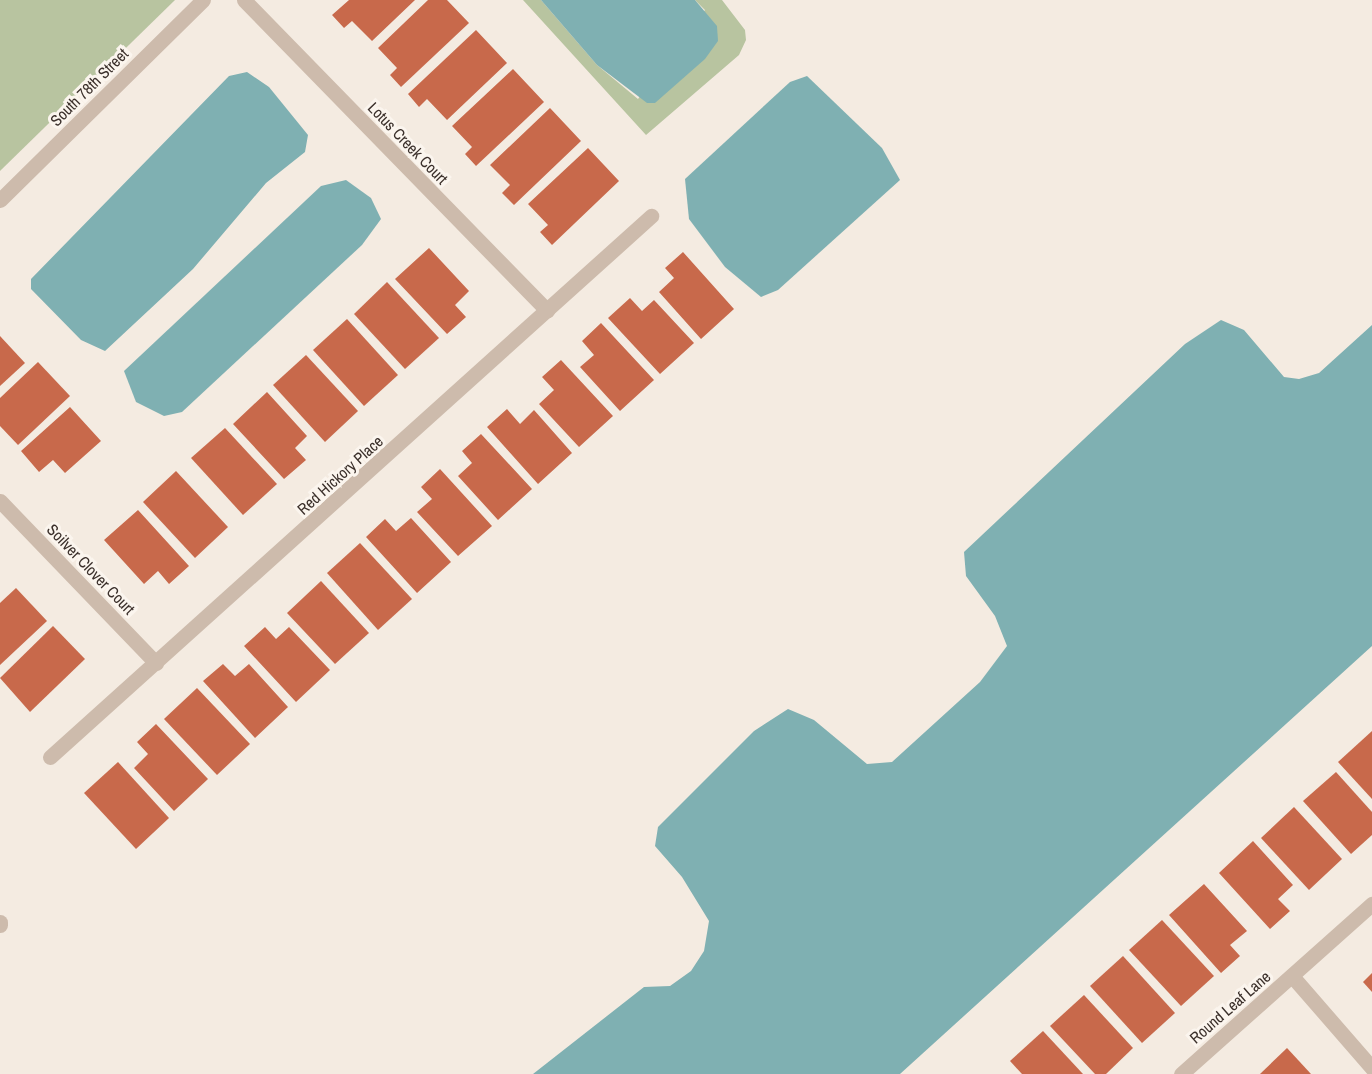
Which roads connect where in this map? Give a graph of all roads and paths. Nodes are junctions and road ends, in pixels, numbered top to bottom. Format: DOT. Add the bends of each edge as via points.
graph roads {
  1 [pos="203,0"];
  2 [pos="244,0"];
  3 [pos="0,200"];
  4 [pos="651,216"];
  5 [pos="547,311"];
  6 [pos="0,501"];
  7 [pos="156,663"];
  8 [pos="50,757"];
  9 [pos="1372,904"];
  10 [pos="1292,976"];
  11 [pos="1372,1068"];
  12 [pos="1181,1074"];
  1 -- 3 [label="street, South 78th Street"];
  2 -- 5 [label="street, Lotus Creek Court"];
  4 -- 5 [label="street, Red Hickory Place"];
  5 -- 7 [label="street, Red Hickory Place"];
  6 -- 7 [label="street, Soilver Clover Court"];
  7 -- 8 [label="street, Red Hickory Place"];
  9 -- 10 [label="street"];
  10 -- 11 [label="street, Round Leaf Lane"];
  10 -- 12 [label="street, Round Leaf Lane"];
}
